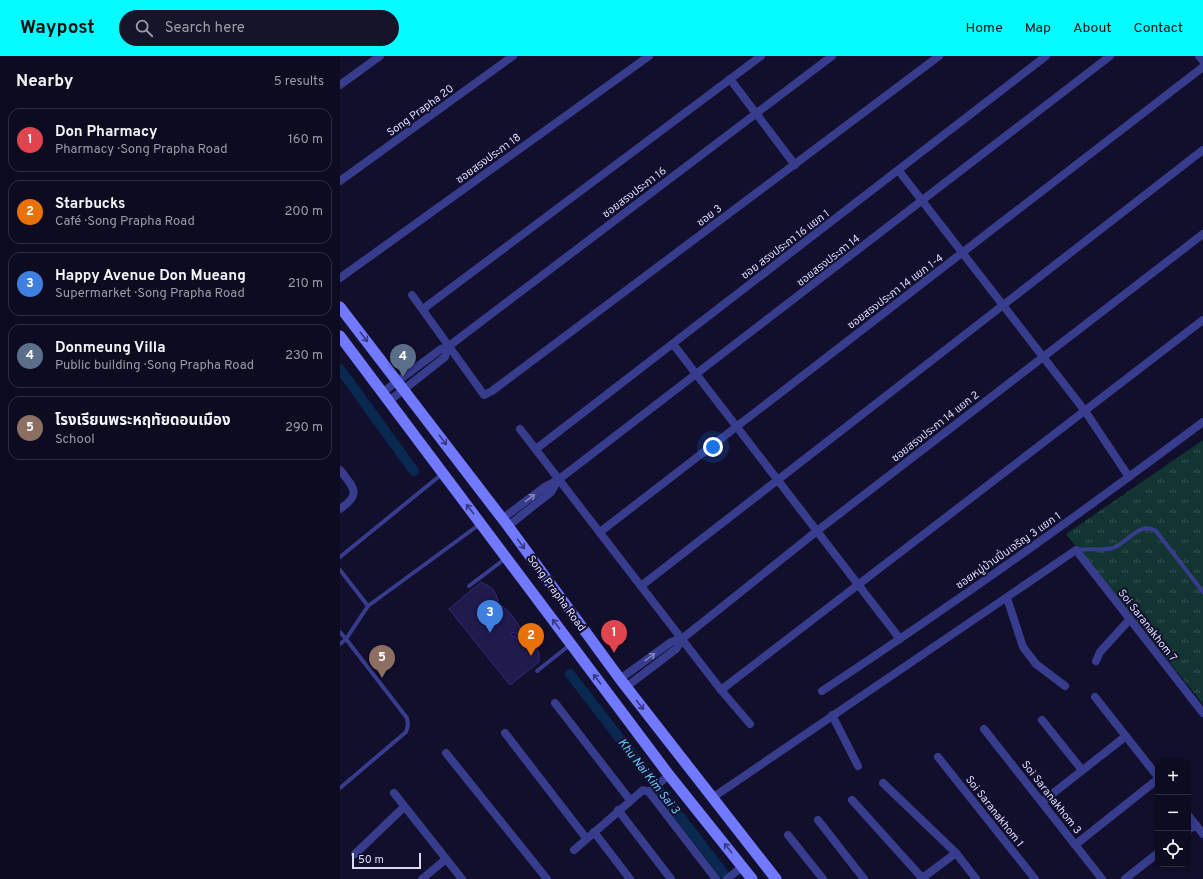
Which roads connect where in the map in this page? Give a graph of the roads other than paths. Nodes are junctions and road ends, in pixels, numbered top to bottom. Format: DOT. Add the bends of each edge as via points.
graph roads {
  1 [pos="380,56"];
  2 [pos="513,56"];
  3 [pos="649,56"];
  4 [pos="761,56"];
  5 [pos="832,56"];
  6 [pos="939,56"];
  7 [pos="1046,56"];
  8 [pos="1110,56"];
  9 [pos="1199,56"];
  10 [pos="1203,61"];
  11 [pos="1203,67"];
  12 [pos="730,79"];
  13 [pos="340,85"];
  14 [pos="756,114"];
  15 [pos="1203,150"];
  16 [pos="795,165"];
  17 [pos="899,171"];
  18 [pos="340,181"];
  19 [pos="922,201"];
  20 [pos="1203,234"];
  21 [pos="962,253"];
  22 [pos="340,278"];
  23 [pos="412,295"];
  24 [pos="1002,305"];
  25 [pos="340,307"];
  26 [pos="423,309"];
  27 [pos="1203,320"];
  28 [pos="340,336"];
  29 [pos="673,344"];
  30 [pos="449,346"];
  31 [pos="1042,357"];
  32 [pos="696,375"];
  33 [pos="397,380"];
  34 [pos="404,389"];
  35 [pos="386,397"];
  36 [pos="1085,412"];
  37 [pos="1203,422"];
  38 [pos="736,426"];
  39 [pos="520,429"];
  40 [pos="536,449"];
  41 [pos="340,470"];
  42 [pos="442,474"];
  43 [pos="1129,477"];
  44 [pos="558,480"];
  45 [pos="778,480"];
  46 [pos="340,509"];
  47 [pos="505,522"];
  48 [pos="481,523"];
  49 [pos="817,531"];
  50 [pos="600,532"];
  51 [pos="1076,550"];
  52 [pos="340,557"];
  53 [pos="506,558"];
  54 [pos="340,570"];
  55 [pos="859,585"];
  56 [pos="469,586"];
  57 [pos="641,586"];
  58 [pos="1203,592"];
  59 [pos="1006,598"];
  60 [pos="368,606"];
  61 [pos="1130,619"];
  62 [pos="340,632"];
  63 [pos="683,638"];
  64 [pos="346,639"];
  65 [pos="900,639"];
  66 [pos="340,644"];
  67 [pos="571,644"];
  68 [pos="1096,661"];
  69 [pos="537,671"];
  70 [pos="623,683"];
  71 [pos="1065,686"];
  72 [pos="721,690"];
  73 [pos="822,691"];
  74 [pos="1095,697"];
  75 [pos="555,703"];
  76 [pos="1203,712"];
  77 [pos="832,715"];
  78 [pos="1042,720"];
  79 [pos="750,724"];
  80 [pos="984,729"];
  81 [pos="505,733"];
  82 [pos="1126,736"];
  83 [pos="446,753"];
  84 [pos="938,757"];
  85 [pos="858,766"];
  86 [pos="1082,770"];
  87 [pos="1155,774"];
  88 [pos="666,777"];
  89 [pos="1155,780"];
  90 [pos="883,783"];
  91 [pos="340,788"];
  92 [pos="651,790"];
  93 [pos="394,793"];
  94 [pos="712,798"];
  95 [pos="630,800"];
  96 [pos="852,800"];
  97 [pos="1042,802"];
  98 [pos="404,807"];
  99 [pos="618,810"];
  100 [pos="1191,819"];
  101 [pos="818,820"];
  102 [pos="1196,825"];
  103 [pos="1191,828"];
  104 [pos="594,832"];
  105 [pos="1203,834"];
  106 [pos="788,835"];
  107 [pos="586,838"];
  108 [pos="1075,845"];
  109 [pos="574,850"];
  110 [pos="956,853"];
  111 [pos="355,854"];
  112 [pos="1155,856"];
  113 [pos="446,859"];
  114 [pos="743,866"];
  115 [pos="730,877"];
  116 [pos="422,879"];
  117 [pos="462,879"];
  118 [pos="547,879"];
  119 [pos="630,879"];
  120 [pos="671,879"];
  121 [pos="716,879"];
  122 [pos="752,879"];
  123 [pos="776,879"];
  124 [pos="822,879"];
  125 [pos="864,879"];
  126 [pos="922,879"];
  127 [pos="976,879"];
  128 [pos="1035,879"];
  129 [pos="1102,879"];
  130 [pos="1125,879"];
  1 -- 13 [label="street"];
  2 -- 18 [label="street, Song Prapha 20"];
  3 -- 22 [label="street, ซอยสรงประภา 18"];
  4 -- 12 [label="street"];
  5 -- 14 [label="street, ซอยสรงประภา 16"];
  6 -- 16 [label="street, ซอย 3"];
  7 -- 17 [label="street, ซอย สรงประภา 16 แยก 1"];
  8 -- 19 [label="street, ซอยสรงประภา 14"];
  9 -- 10 [label="street"];
  11 -- 21 [label="street, ซอยสรงประภา 14 แยก 1-4"];
  12 -- 14 [label="street"];
  12 -- 26 [label="street"];
  14 -- 16 [label="street"];
  14 -- 30 [label="street, ซอยสรงประภา 16"];
  15 -- 24 [label="street"];
  16 -- 30 [label="street, ซอย 3" via="492,391 484,394 480,390"];
  17 -- 19 [label="street"];
  17 -- 29 [label="street, ซอย สรงประภา 16 แยก 1"];
  19 -- 21 [label="street"];
  19 -- 32 [label="street, ซอยสรงประภา 14"];
  20 -- 31 [label="street, ซอยสรงประภา 14 แยก 2"];
  21 -- 24 [label="street"];
  21 -- 38 [label="street, ซอยสรงประภา 14 แยก 1-4"];
  23 -- 26 [label="street"];
  24 -- 31 [label="street"];
  24 -- 45 [label="street"];
  25 -- 33 [label="main road, Song Prapha Road, one-way"];
  26 -- 30 [label="street"];
  27 -- 36 [label="street"];
  28 -- 35 [label="main road, Song Prapha Road"];
  29 -- 32 [label="street"];
  29 -- 40 [label="street, ซอย สรงประภา 16 แยก 1"];
  30 -- 33 [label="street"];
  30 -- 34 [label="street" via="445,357"];
  31 -- 36 [label="street"];
  31 -- 49 [label="street, ซอยสรงประภา 14 แยก 2"];
  32 -- 38 [label="street"];
  32 -- 44 [label="street, ซอยสรงประภา 14"];
  33 -- 34 [label="main road, Song Prapha Road"];
  33 -- 35 [label="street"];
  34 -- 35 [label="street"];
  34 -- 47 [label="main road, Song Prapha Road, one-way"];
  35 -- 42 [label="main road, Song Prapha Road"];
  36 -- 43 [label="street"];
  36 -- 55 [label="street"];
  37 -- 43 [label="street, ซอยหมู่บ้านปิ่นเจริญ 3 แยก 1"];
  38 -- 45 [label="street"];
  38 -- 50 [label="street, ซอยสรงประภา 14 แยก 1-4"];
  39 -- 40 [label="street"];
  40 -- 44 [label="street"];
  41 -- 46 [label="street" via="353,488 354,496"];
  48 -- 42 [label="main road, Song Prapha Road, one-way"];
  42 -- 52 [label="lane"];
  43 -- 65 [label="street, ซอยหมู่บ้านปิ่นเจริญ 3 แยก 1"];
  44 -- 47 [label="street, ซอยสรงประภา 14" via="546,486"];
  44 -- 50 [label="street"];
  45 -- 49 [label="street"];
  45 -- 57 [label="street"];
  47 -- 70 [label="main road, Song Prapha Road, one-way"];
  48 -- 53 [label="main road, Song Prapha Road"];
  48 -- 60 [label="lane"];
  49 -- 55 [label="street"];
  49 -- 63 [label="street, ซอยสรงประภา 14 แยก 2"];
  50 -- 57 [label="street"];
  51 -- 58 [label="lane" via="1113,548 1144,527 1151,528"];
  51 -- 59 [label="street"];
  51 -- 61 [label="street, Soi Saranakhom 7"];
  53 -- 56 [label="lane"];
  67 -- 53 [label="main road, Song Prapha Road, one-way"];
  54 -- 60 [label="lane"];
  55 -- 65 [label="street"];
  55 -- 72 [label="street"];
  57 -- 63 [label="street"];
  59 -- 71 [label="street" via="1023,647 1036,664"];
  59 -- 77 [label="street"];
  60 -- 64 [label="lane"];
  61 -- 68 [label="street" via="1100,652"];
  61 -- 76 [label="street, Soi Saranakhom 7"];
  62 -- 64 [label="lane"];
  63 -- 70 [label="street, ซอยสรงประภา 14 แยก 2" via="670,642"];
  63 -- 72 [label="street"];
  64 -- 66 [label="lane"];
  64 -- 91 [label="lane" via="407,718 408,725 406,732"];
  65 -- 73 [label="street, ซอยหมู่บ้านปิ่นเจริญ 3 แยก 1"];
  67 -- 69 [label="lane"];
  88 -- 67 [label="main road, Song Prapha Road, one-way"];
  70 -- 94 [label="main road, Song Prapha Road, one-way"];
  72 -- 79 [label="street"];
  74 -- 82 [label="street"];
  75 -- 95 [label="street"];
  77 -- 85 [label="street"];
  77 -- 94 [label="street"];
  78 -- 86 [label="street"];
  80 -- 97 [label="street, Soi Saranakhom 3"];
  81 -- 107 [label="street"];
  82 -- 86 [label="street"];
  82 -- 87 [label="street"];
  83 -- 118 [label="street"];
  84 -- 128 [label="street, Soi Saranakhom 1"];
  86 -- 97 [label="street"];
  88 -- 92 [label="street"];
  114 -- 88 [label="main road, Song Prapha Road, one-way"];
  89 -- 108 [label="street"];
  90 -- 110 [label="street"];
  92 -- 95 [label="street" via="643,790"];
  92 -- 121 [label="street"];
  93 -- 98 [label="street"];
  94 -- 123 [label="main road, Song Prapha Road"];
  95 -- 99 [label="street"];
  96 -- 126 [label="street"];
  97 -- 108 [label="street, Soi Saranakhom 3"];
  98 -- 111 [label="street"];
  98 -- 113 [label="street"];
  99 -- 104 [label="street"];
  99 -- 120 [label="street"];
  100 -- 102 [label="street"];
  101 -- 125 [label="street"];
  102 -- 103 [label="street"];
  102 -- 105 [label="street"];
  104 -- 107 [label="street"];
  104 -- 119 [label="street"];
  106 -- 124 [label="street"];
  107 -- 109 [label="street"];
  108 -- 129 [label="street, Soi Saranakhom 3"];
  110 -- 126 [label="street"];
  110 -- 127 [label="street"];
  112 -- 130 [label="street"];
  113 -- 116 [label="street"];
  113 -- 117 [label="street"];
  114 -- 115 [label="street"];
  114 -- 122 [label="main road, Song Prapha Road"];
}
